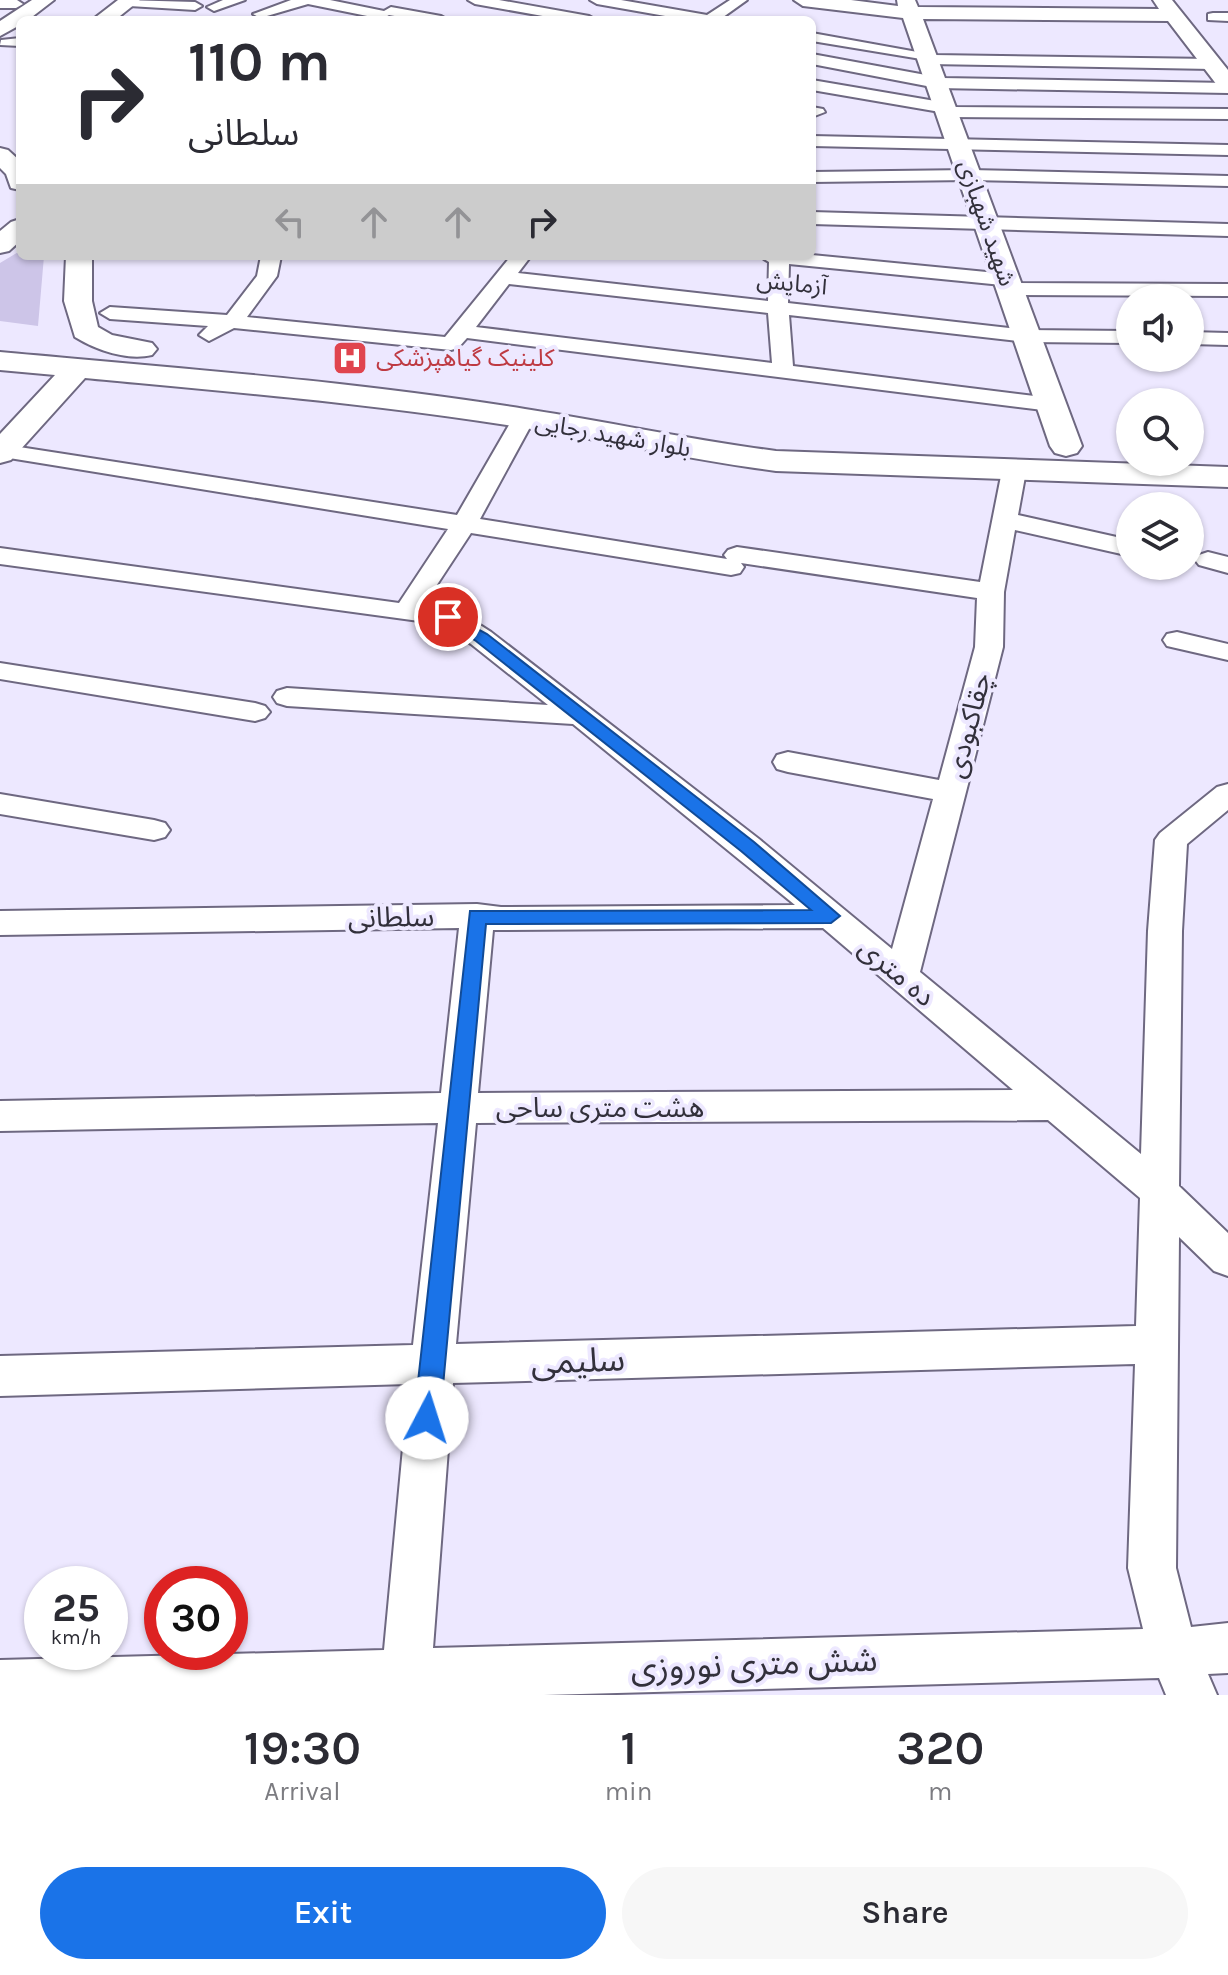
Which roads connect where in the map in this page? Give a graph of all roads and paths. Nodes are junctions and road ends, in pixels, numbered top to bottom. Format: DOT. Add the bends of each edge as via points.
graph roads {
  1 [pos="45,0"];
  2 [pos="238,0"];
  3 [pos="307,0"];
  4 [pos="415,0"];
  5 [pos="740,0"];
  6 [pos="803,0"];
  7 [pos="1198,0"];
  8 [pos="130,1"];
  9 [pos="606,1"];
  10 [pos="503,2"];
  11 [pos="195,6"];
  12 [pos="214,7"];
  13 [pos="476,7"];
  14 [pos="908,7"];
  15 [pos="1168,8"];
  16 [pos="260,14"];
  17 [pos="382,15"];
  18 [pos="30,16"];
  19 [pos="108,16"];
  20 [pos="567,16"];
  21 [pos="585,16"];
  22 [pos="688,16"];
  23 [pos="716,16"];
  24 [pos="1220,17"];
  25 [pos="816,38"];
  26 [pos="1228,38"];
  27 [pos="926,54"];
  28 [pos="1206,56"];
  29 [pos="816,60"];
  30 [pos="937,82"];
  31 [pos="816,86"];
  32 [pos="1228,86"];
  33 [pos="948,110"];
  34 [pos="1228,114"];
  35 [pos="816,141"];
  36 [pos="959,142"];
  37 [pos="1228,150"];
  38 [pos="0,155"];
  39 [pos="16,173"];
  40 [pos="970,175"];
  41 [pos="816,177"];
  42 [pos="1228,181"];
  43 [pos="816,218"];
  44 [pos="988,225"];
  45 [pos="1228,230"];
  46 [pos="16,231"];
  47 [pos="0,245"];
  48 [pos="79,260"];
  49 [pos="270,260"];
  50 [pos="518,260"];
  51 [pos="779,260"];
  52 [pos="811,260"];
  53 [pos="504,277"];
  54 [pos="1009,285"];
  55 [pos="1228,290"];
  56 [pos="778,308"];
  57 [pos="110,313"];
  58 [pos="233,322"];
  59 [pos="209,335"];
  60 [pos="1027,336"];
  61 [pos="1116,337"];
  62 [pos="456,338"];
  63 [pos="1204,338"];
  64 [pos="1228,339"];
  65 [pos="142,349"];
  66 [pos="2,355"];
  67 [pos="77,369"];
  68 [pos="783,371"];
  69 [pos="1051,404"];
  70 [pos="524,418"];
  71 [pos="696,437"];
  72 [pos="1066,446"];
  73 [pos="1116,448"];
  74 [pos="1204,451"];
  75 [pos="2,452"];
  76 [pos="1228,452"];
  77 [pos="1014,471"];
  78 [pos="1228,477"];
  79 [pos="1006,520"];
  80 [pos="465,523"];
  81 [pos="1116,545"];
  82 [pos="0,556"];
  83 [pos="991,592"];
  84 [pos="411,606"];
  85 [pos="1177,640"];
  86 [pos="1228,652"];
  87 [pos="0,671"];
  88 [pos="287,697"];
  89 [pos="255,712"];
  90 [pos="581,716"];
  91 [pos="788,762"];
  92 [pos="951,792"];
  93 [pos="1228,794"];
  94 [pos="0,804"];
  95 [pos="154,830"];
  96 [pos="477,916"];
  97 [pos="831,916"];
  98 [pos="0,923"];
  99 [pos="902,976"];
  100 [pos="1056,1105"];
  101 [pos="456,1108"];
  102 [pos="0,1116"];
  103 [pos="1160,1192"];
  104 [pos="1221,1242"];
  105 [pos="1156,1344"];
  106 [pos="432,1365"];
  107 [pos="0,1376"];
  108 [pos="1228,1648"];
  109 [pos="1182,1674"];
  110 [pos="407,1684"];
  111 [pos="0,1685"];
  1 -- 18 [label="main road"];
  2 -- 12 [label="street"];
  3 -- 16 [label="street"];
  3 -- 17 [label="street"];
  4 -- 17 [label="street"];
  5 -- 23 [label="street"];
  6 -- 14 [label="main road"];
  7 -- 24 [label="main road"];
  8 -- 11 [label="street"];
  8 -- 19 [label="main road"];
  9 -- 21 [label="street"];
  9 -- 22 [label="street"];
  10 -- 13 [label="street"];
  10 -- 20 [label="street"];
  14 -- 15 [label="main road"];
  14 -- 27 [label="main road, شهید شهبازی"];
  15 -- 28 [label="main road"];
  24 -- 26 [label="main road"];
  25 -- 27 [label="street"];
  27 -- 28 [label="street"];
  27 -- 30 [label="main road, شهید شهبازی"];
  28 -- 32 [label="main road"];
  29 -- 30 [label="street"];
  30 -- 32 [label="street"];
  30 -- 33 [label="main road, شهید شهبازی"];
  31 -- 33 [label="street"];
  33 -- 34 [label="street"];
  33 -- 36 [label="main road, شهید شهبازی"];
  35 -- 36 [label="street"];
  36 -- 37 [label="street"];
  36 -- 40 [label="main road, شهید شهبازی"];
  38 -- 39 [label="main road"];
  40 -- 41 [label="street"];
  40 -- 42 [label="street"];
  40 -- 44 [label="main road, شهید شهبازی"];
  43 -- 44 [label="street"];
  44 -- 45 [label="street"];
  44 -- 54 [label="main road, شهید شهبازی"];
  46 -- 47 [label="main road"];
  48 -- 65 [label="main road" via="78,301 85,331 103,342"];
  49 -- 58 [label="street" via="267,276"];
  50 -- 53 [label="street"];
  51 -- 56 [label="street"];
  52 -- 54 [label="street"];
  53 -- 56 [label="street, آزمایش"];
  53 -- 62 [label="street"];
  54 -- 55 [label="street"];
  54 -- 60 [label="main road, شهید شهبازی"];
  56 -- 60 [label="street, آزمایش"];
  56 -- 68 [label="street"];
  57 -- 58 [label="street"];
  58 -- 59 [label="street"];
  58 -- 62 [label="street"];
  60 -- 61 [label="street"];
  60 -- 69 [label="main road, شهید شهبازی"];
  62 -- 68 [label="street"];
  63 -- 64 [label="street"];
  65 -- 66 [label="main road, بلوار شهید رجایی"];
  65 -- 71 [label="main road, بلوار شهید رجایی" via="584,402"];
  66 -- 67 [label="main road, بلوار شهید رجایی"];
  67 -- 70 [label="main road, بلوار شهید رجایی" via="297,389"];
  67 -- 75 [label="main road"];
  68 -- 69 [label="street"];
  69 -- 72 [label="main road, شهید شهبازی"];
  70 -- 71 [label="main road, بلوار شهید رجایی"];
  70 -- 80 [label="street"];
  71 -- 72 [label="main road, بلوار شهید رجایی"];
  71 -- 77 [label="main road, بلوار شهید رجایی" via="811,464"];
  72 -- 73 [label="main road, بلوار شهید رجایی"];
  74 -- 76 [label="main road"];
  75 -- 80 [label="street"];
  77 -- 78 [label="main road, بلوار شهید رجایی"];
  77 -- 79 [label="street, چقاکبودی"];
  79 -- 81 [label="street"];
  79 -- 83 [label="street, چقاکبودی"];
  80 -- 83 [label="street"];
  80 -- 84 [label="street"];
  82 -- 84 [label="street, ده متری"];
  83 -- 92 [label="street, چقاکبودی" via="989,647"];
  84 -- 90 [label="street, ده متری" via="448,617 481,638"];
  85 -- 86 [label="street"];
  87 -- 89 [label="street"];
  88 -- 90 [label="street"];
  90 -- 97 [label="street, ده متری"];
  91 -- 92 [label="street"];
  92 -- 99 [label="street, چقاکبودی"];
  93 -- 103 [label="street" via="1171,840"];
  94 -- 95 [label="street"];
  96 -- 97 [label="street, سلطانی"];
  96 -- 98 [label="street, سلطانی"];
  96 -- 101 [label="street"];
  97 -- 99 [label="street, ده متری"];
  99 -- 100 [label="street, ده متری"];
  100 -- 101 [label="street, هشت متری ساحی"];
  100 -- 103 [label="street, ده متری"];
  101 -- 102 [label="street, هشت متری ساحی"];
  101 -- 106 [label="street"];
  103 -- 104 [label="street, ده متری"];
  103 -- 105 [label="street"];
  105 -- 106 [label="street, سلیمی"];
  105 -- 109 [label="street" via="1152,1568"];
  106 -- 107 [label="street, سلیمی"];
  106 -- 110 [label="street"];
  108 -- 109 [label="street, شش متری نوروزی"];
  109 -- 110 [label="street, شش متری نوروزی"];
  110 -- 111 [label="street, شش متری نوروزی"];
}
